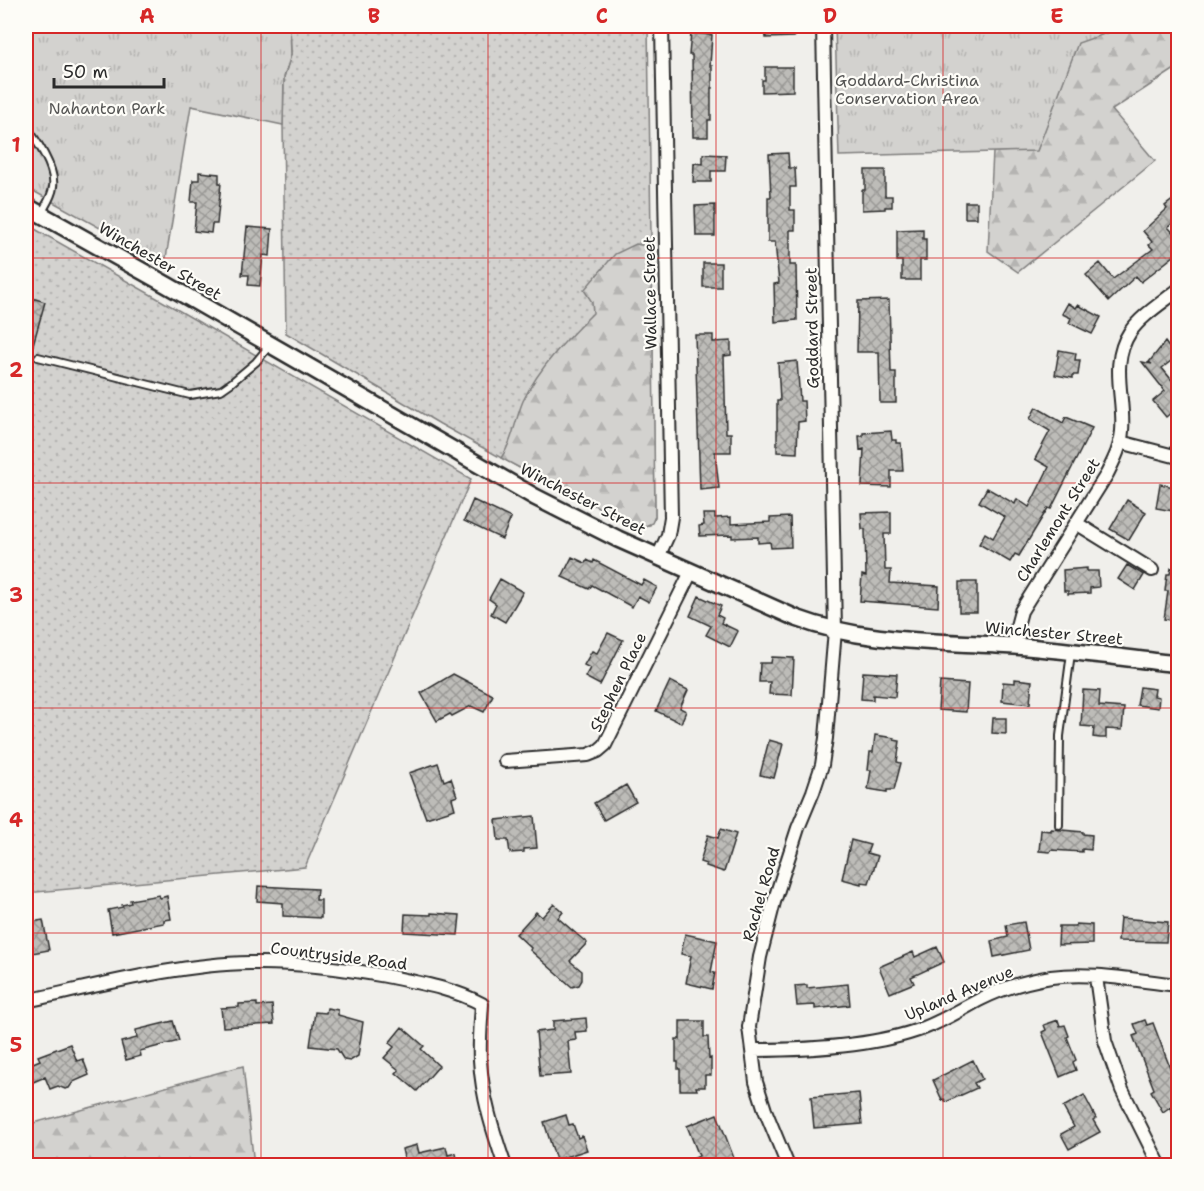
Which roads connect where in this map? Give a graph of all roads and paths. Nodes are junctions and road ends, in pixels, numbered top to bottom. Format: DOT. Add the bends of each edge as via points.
graph roads {
  1 [pos="662,26"];
  2 [pos="823,26"];
  3 [pos="26,126"];
  4 [pos="26,206"];
  5 [pos="41,214"];
  6 [pos="1179,290"];
  7 [pos="270,344"];
  8 [pos="38,357"];
  9 [pos="1120,442"];
  10 [pos="1179,457"];
  11 [pos="1076,523"];
  12 [pos="658,557"];
  13 [pos="1152,570"];
  14 [pos="691,572"];
  15 [pos="834,630"];
  16 [pos="1014,646"];
  17 [pos="1071,652"];
  18 [pos="1179,664"];
  19 [pos="505,761"];
  20 [pos="1059,825"];
  21 [pos="1096,977"];
  22 [pos="1179,985"];
  23 [pos="26,1000"];
  24 [pos="752,1050"];
  25 [pos="505,1166"];
  26 [pos="788,1166"];
  27 [pos="1160,1166"];
  1 -- 12 [label="street, Wallace Street" via="671,522"];
  2 -- 15 [label="street, Goddard Street"];
  3 -- 5 [label="lane" via="43,153 53,183"];
  4 -- 5 [label="street, Winchester Street"];
  5 -- 7 [label="street, Winchester Street"];
  6 -- 9 [label="street, Charlemont Street" via="1138,322 1124,344 1118,370"];
  7 -- 8 [label="lane" via="256,362 226,386 190,395"];
  7 -- 12 [label="street, Winchester Street" via="526,492"];
  9 -- 10 [label="street"];
  9 -- 11 [label="street, Charlemont Street" via="1112,464"];
  11 -- 13 [label="street"];
  11 -- 16 [label="street, Charlemont Street" via="1021,611"];
  12 -- 14 [label="street, Winchester Street"];
  14 -- 15 [label="street, Winchester Street" via="796,618"];
  14 -- 19 [label="street, Stephen Place" via="605,745 590,754"];
  15 -- 16 [label="street, Winchester Street" via="904,640"];
  15 -- 24 [label="street, Rachel Road" via="823,759 774,902 760,957 749,1027"];
  16 -- 17 [label="street, Winchester Street"];
  17 -- 18 [label="street, Winchester Street"];
  17 -- 20 [label="lane" via="1060,736"];
  21 -- 22 [label="street, Upland Avenue"];
  21 -- 24 [label="street, Upland Avenue" via="1070,975 1016,984 949,1018 896,1037 842,1045"];
  21 -- 27 [label="street" via="1105,1041 1122,1090"];
  23 -- 25 [label="street, Countryside Road" via="182,969 249,963 364,972 446,988 482,1004 480,1061 484,1092"];
  24 -- 26 [label="street, Rachel Road" via="756,1082"];
}
